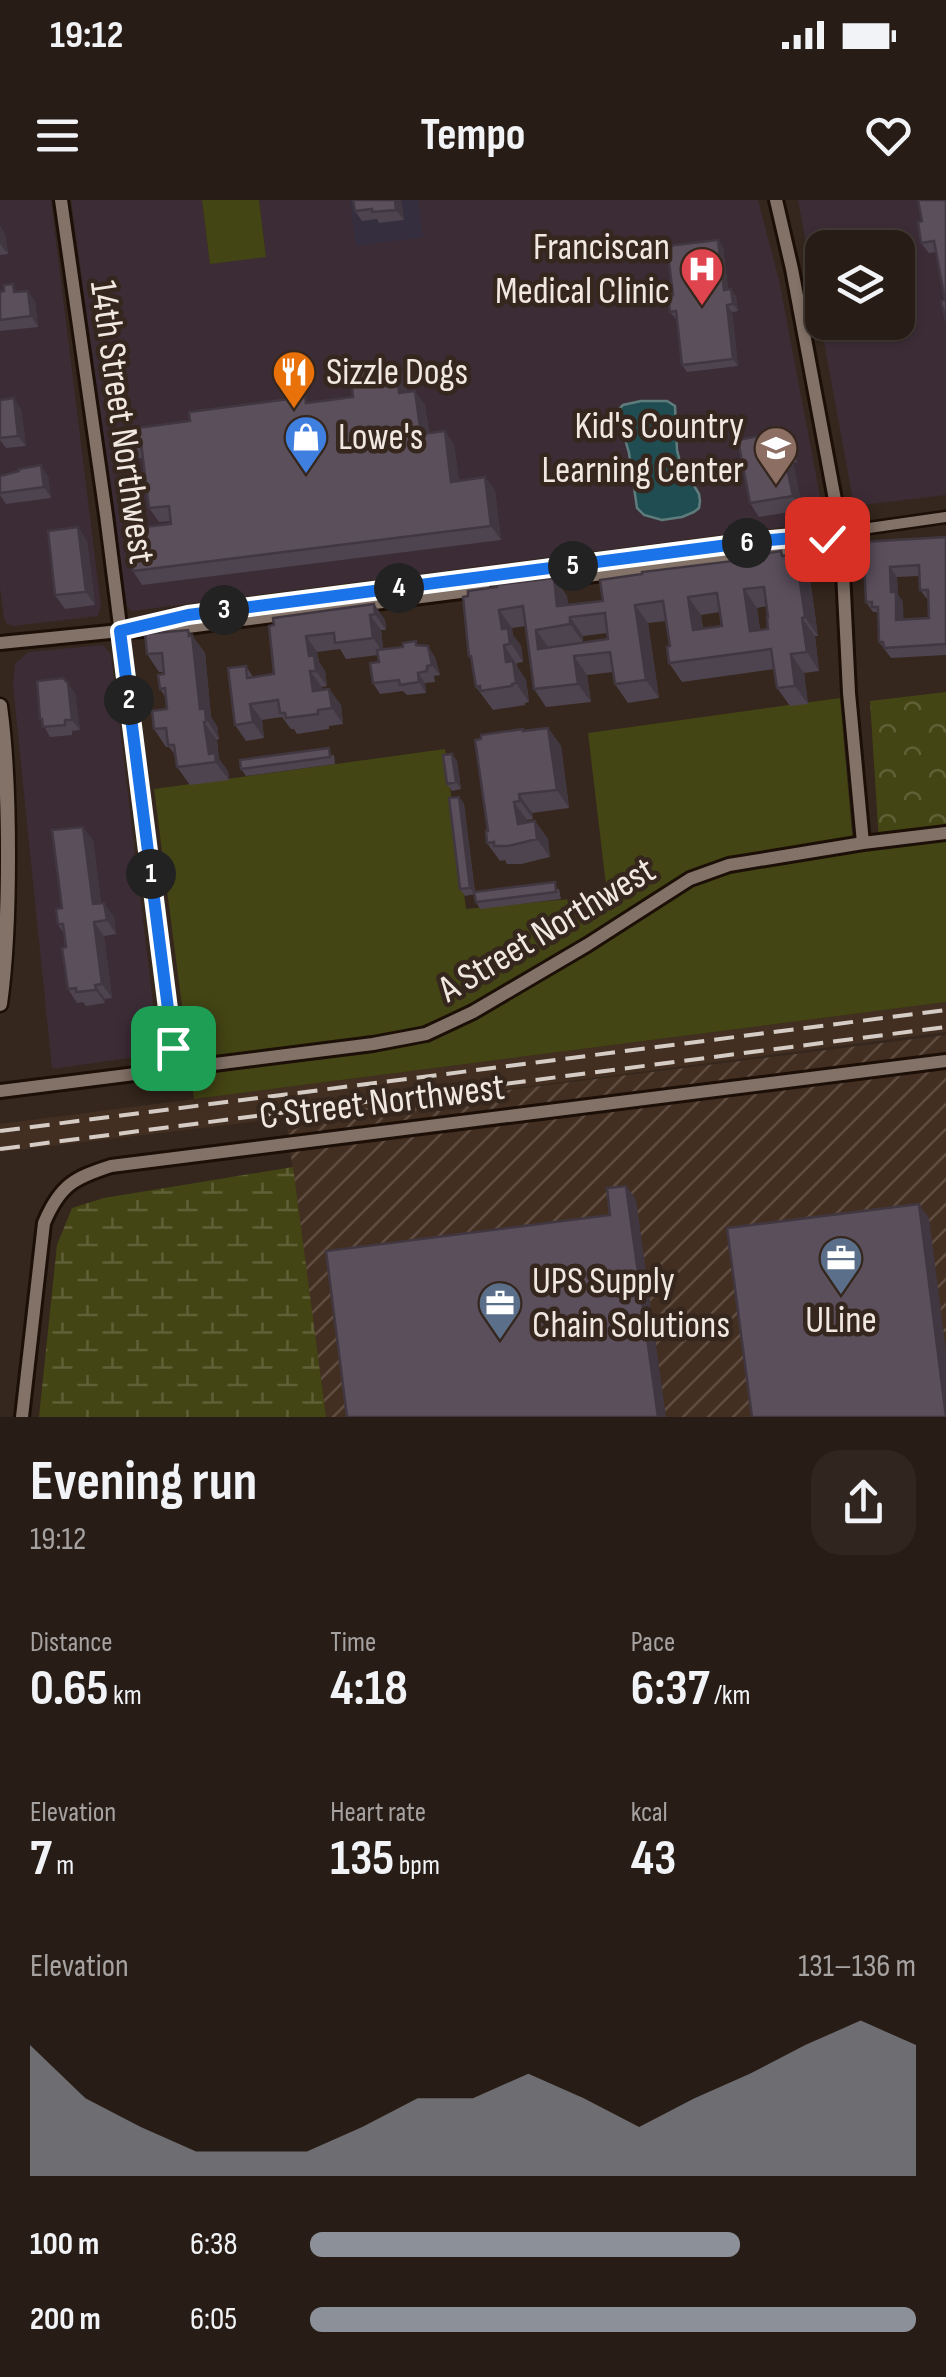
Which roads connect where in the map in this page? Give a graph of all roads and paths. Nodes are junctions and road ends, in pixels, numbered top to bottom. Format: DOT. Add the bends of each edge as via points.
graph roads {
  1 [pos="61,200"];
  2 [pos="776,200"];
  3 [pos="946,517"];
  4 [pos="841,532"];
  5 [pos="120,631"];
  6 [pos="0,642"];
  7 [pos="0,706"];
  8 [pos="946,834"];
  9 [pos="863,843"];
  10 [pos="0,1004"];
  11 [pos="946,1061"];
  12 [pos="176,1068"];
  13 [pos="0,1091"];
  14 [pos="22,1417"];
  1 -- 5 [label="street, 14th Street Northwest"];
  2 -- 4 [label="street"];
  3 -- 4 [label="street"];
  4 -- 5 [label="street" via="798,550 172,630"];
  4 -- 9 [label="street"];
  5 -- 6 [label="street"];
  5 -- 12 [label="street, 14th Street Northwest"];
  7 -- 10 [label="main road" via="9,806"];
  8 -- 9 [label="street, A Street Northwest"];
  9 -- 12 [label="street, A Street Northwest" via="729,865 690,880 426,1034"];
  11 -- 14 [label="street, C Street Northwest" via="111,1166 80,1176 44,1223"];
  12 -- 13 [label="street, A Street Northwest"];
}
